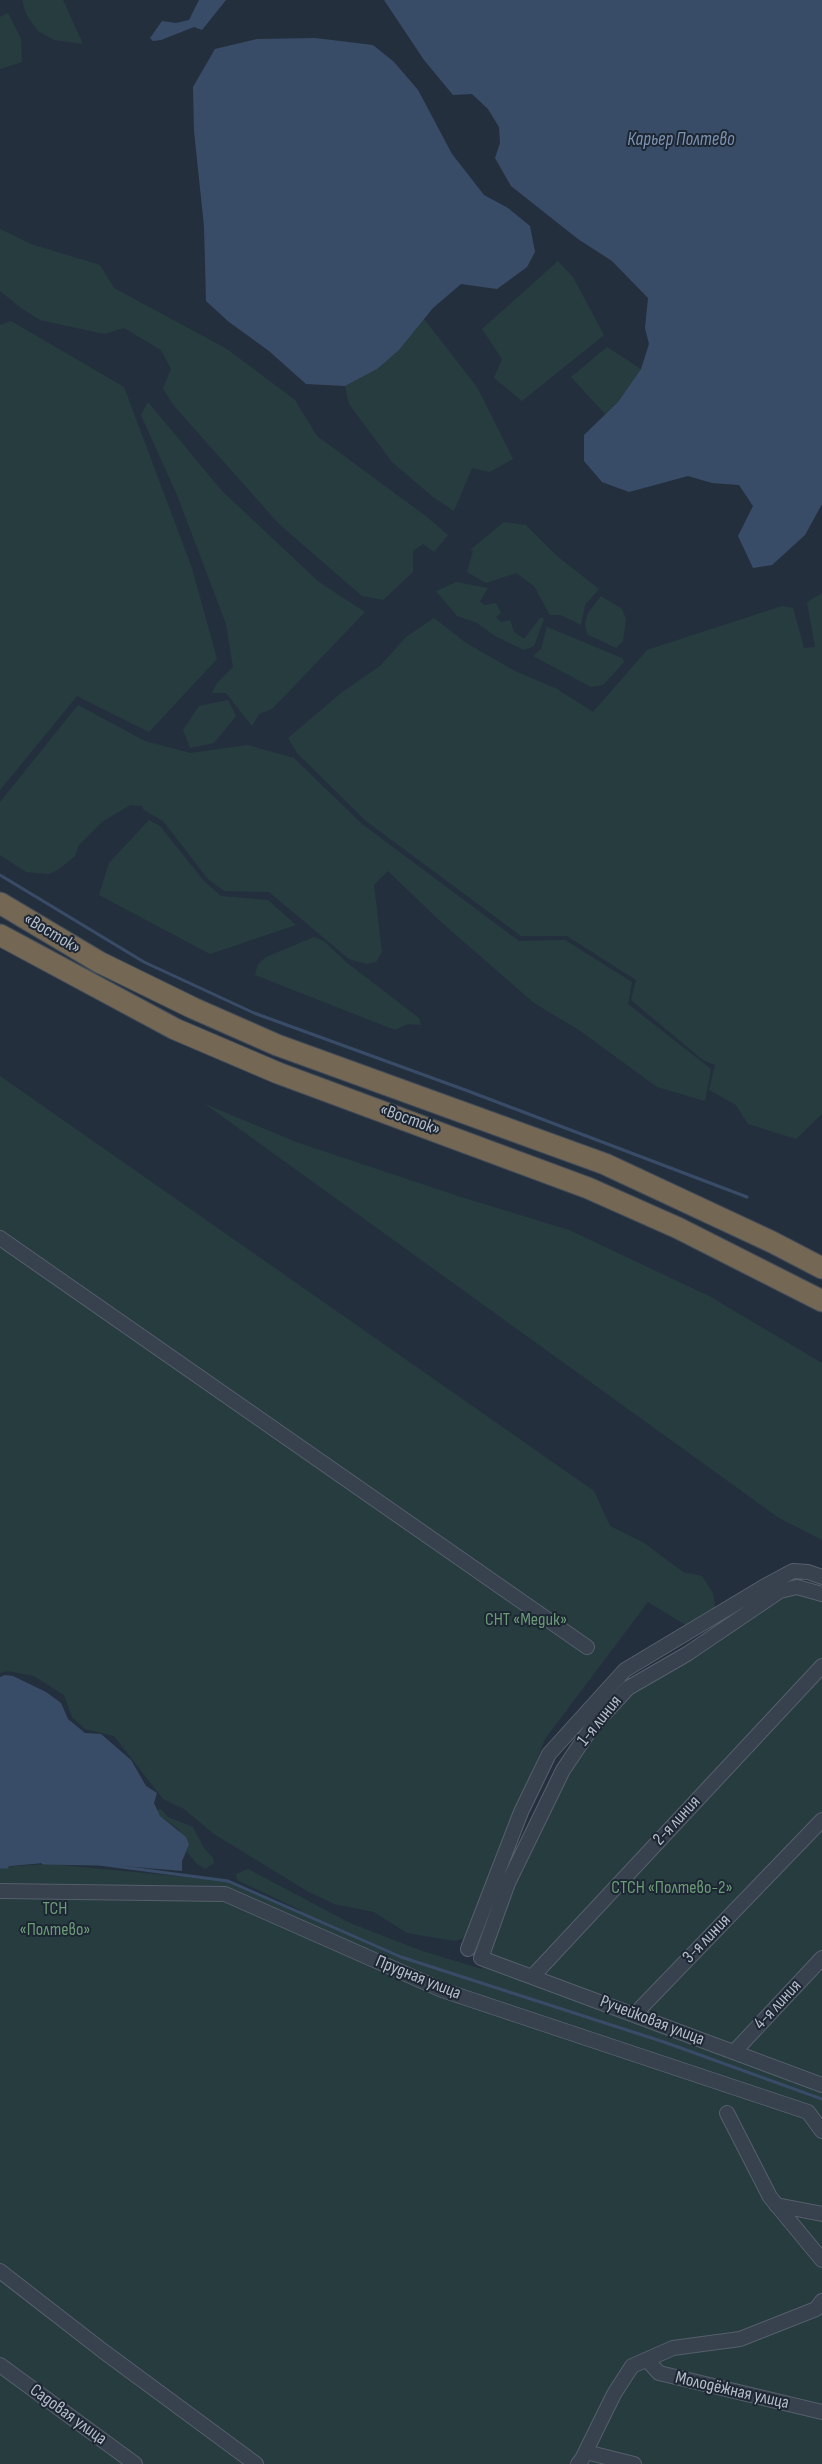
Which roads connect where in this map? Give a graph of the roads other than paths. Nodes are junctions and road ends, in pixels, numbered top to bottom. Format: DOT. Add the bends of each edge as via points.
graph roads {
  1 [pos="0,903"];
  2 [pos="0,936"];
  3 [pos="0,1238"];
  4 [pos="822,1268"];
  5 [pos="822,1302"];
  6 [pos="822,1577"];
  7 [pos="822,1594"];
  8 [pos="587,1647"];
  9 [pos="822,1666"];
  10 [pos="822,1820"];
  11 [pos="0,1891"];
  12 [pos="468,1949"];
  13 [pos="481,1958"];
  14 [pos="822,1958"];
  15 [pos="532,1976"];
  16 [pos="634,2015"];
  17 [pos="734,2052"];
  18 [pos="822,2085"];
  19 [pos="727,2113"];
  20 [pos="822,2131"];
  21 [pos="776,2205"];
  22 [pos="822,2214"];
  23 [pos="822,2260"];
  24 [pos="0,2271"];
  25 [pos="819,2308"];
  26 [pos="647,2360"];
  27 [pos="0,2366"];
  28 [pos="822,2412"];
  29 [pos="582,2458"];
  30 [pos="135,2464"];
  31 [pos="256,2464"];
  32 [pos="634,2464"];
  1 -- 4 [label="highway, «Восток»" via="99,962 193,1008 277,1045 605,1164"];
  2 -- 5 [label="highway, «Восток»" via="176,1029 278,1073 588,1188 678,1228"];
  3 -- 8 [label="street"];
  6 -- 12 [label="street" via="793,1571 624,1670 549,1754 521,1812"];
  7 -- 13 [label="street, 1-я линия" via="797,1587 780,1591 687,1654 628,1688 592,1727 563,1770 508,1883"];
  9 -- 15 [label="street, 2-я линия"];
  10 -- 16 [label="street, 3-я линия"];
  11 -- 20 [label="street, Прудная улица" via="225,1894 442,1990 808,2112"];
  13 -- 15 [label="street, Ручейковая улица"];
  14 -- 17 [label="street, 4-я линия"];
  15 -- 16 [label="street, Ручейковая улица"];
  16 -- 17 [label="street, Ручейковая улица"];
  17 -- 18 [label="street, Ручейковая улица"];
  19 -- 21 [label="street"];
  21 -- 22 [label="street"];
  21 -- 23 [label="street"];
  24 -- 31 [label="street"];
  25 -- 26 [label="street" via="740,2339 673,2348"];
  26 -- 28 [label="street, Молодёжная улица" via="660,2374"];
  26 -- 29 [label="street" via="632,2366"];
  27 -- 30 [label="street, Садовая улица"];
  29 -- 32 [label="street"];
}
